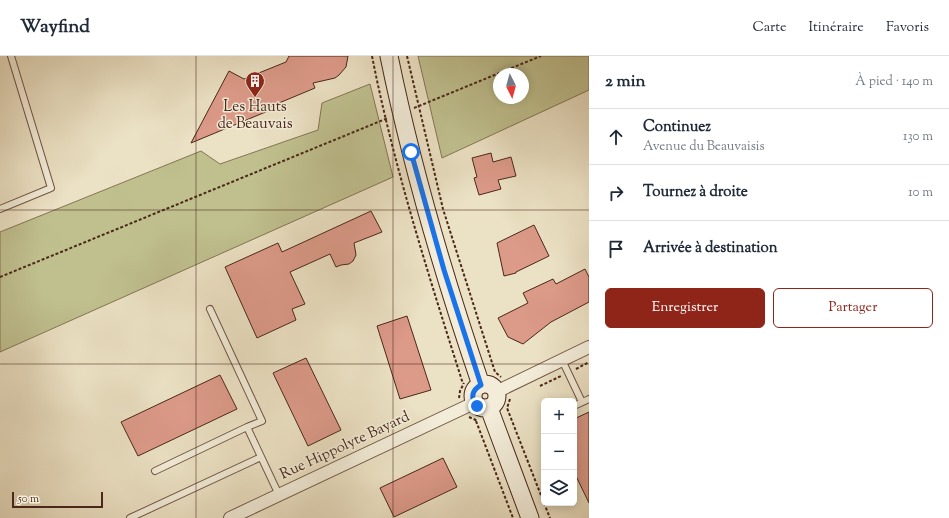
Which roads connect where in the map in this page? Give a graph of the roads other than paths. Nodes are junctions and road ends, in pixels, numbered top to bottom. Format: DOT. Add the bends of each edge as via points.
graph roads {
  1 [pos="11,56"];
  2 [pos="389,56"];
  3 [pos="0,209"];
  4 [pos="210,309"];
  5 [pos="589,348"];
  6 [pos="562,360"];
  7 [pos="481,385"];
  8 [pos="504,393"];
  9 [pos="589,399"];
  10 [pos="582,402"];
  11 [pos="577,404"];
  12 [pos="482,405"];
  13 [pos="247,427"];
  14 [pos="261,457"];
  15 [pos="155,471"];
  16 [pos="279,495"];
  17 [pos="130,518"];
  18 [pos="230,518"];
  19 [pos="530,518"];
  1 -- 3 [label="lane" via="51,188"];
  2 -- 7 [label="street" via="401,113 441,263"];
  4 -- 13 [label="lane" via="262,421"];
  5 -- 6 [label="street"];
  6 -- 8 [label="street"];
  6 -- 10 [label="lane"];
  7 -- 8 [label="street" via="490,385"];
  7 -- 12 [label="street" via="473,392 473,398"];
  8 -- 12 [label="street" via="496,400"];
  9 -- 10 [label="lane"];
  10 -- 11 [label="lane"];
  12 -- 16 [label="street, Rue Hippolyte Bayard"];
  12 -- 19 [label="street"];
  13 -- 14 [label="lane"];
  13 -- 15 [label="lane"];
  14 -- 16 [label="lane"];
  14 -- 17 [label="lane"];
  16 -- 18 [label="street, Rue Hippolyte Bayard"];
}
